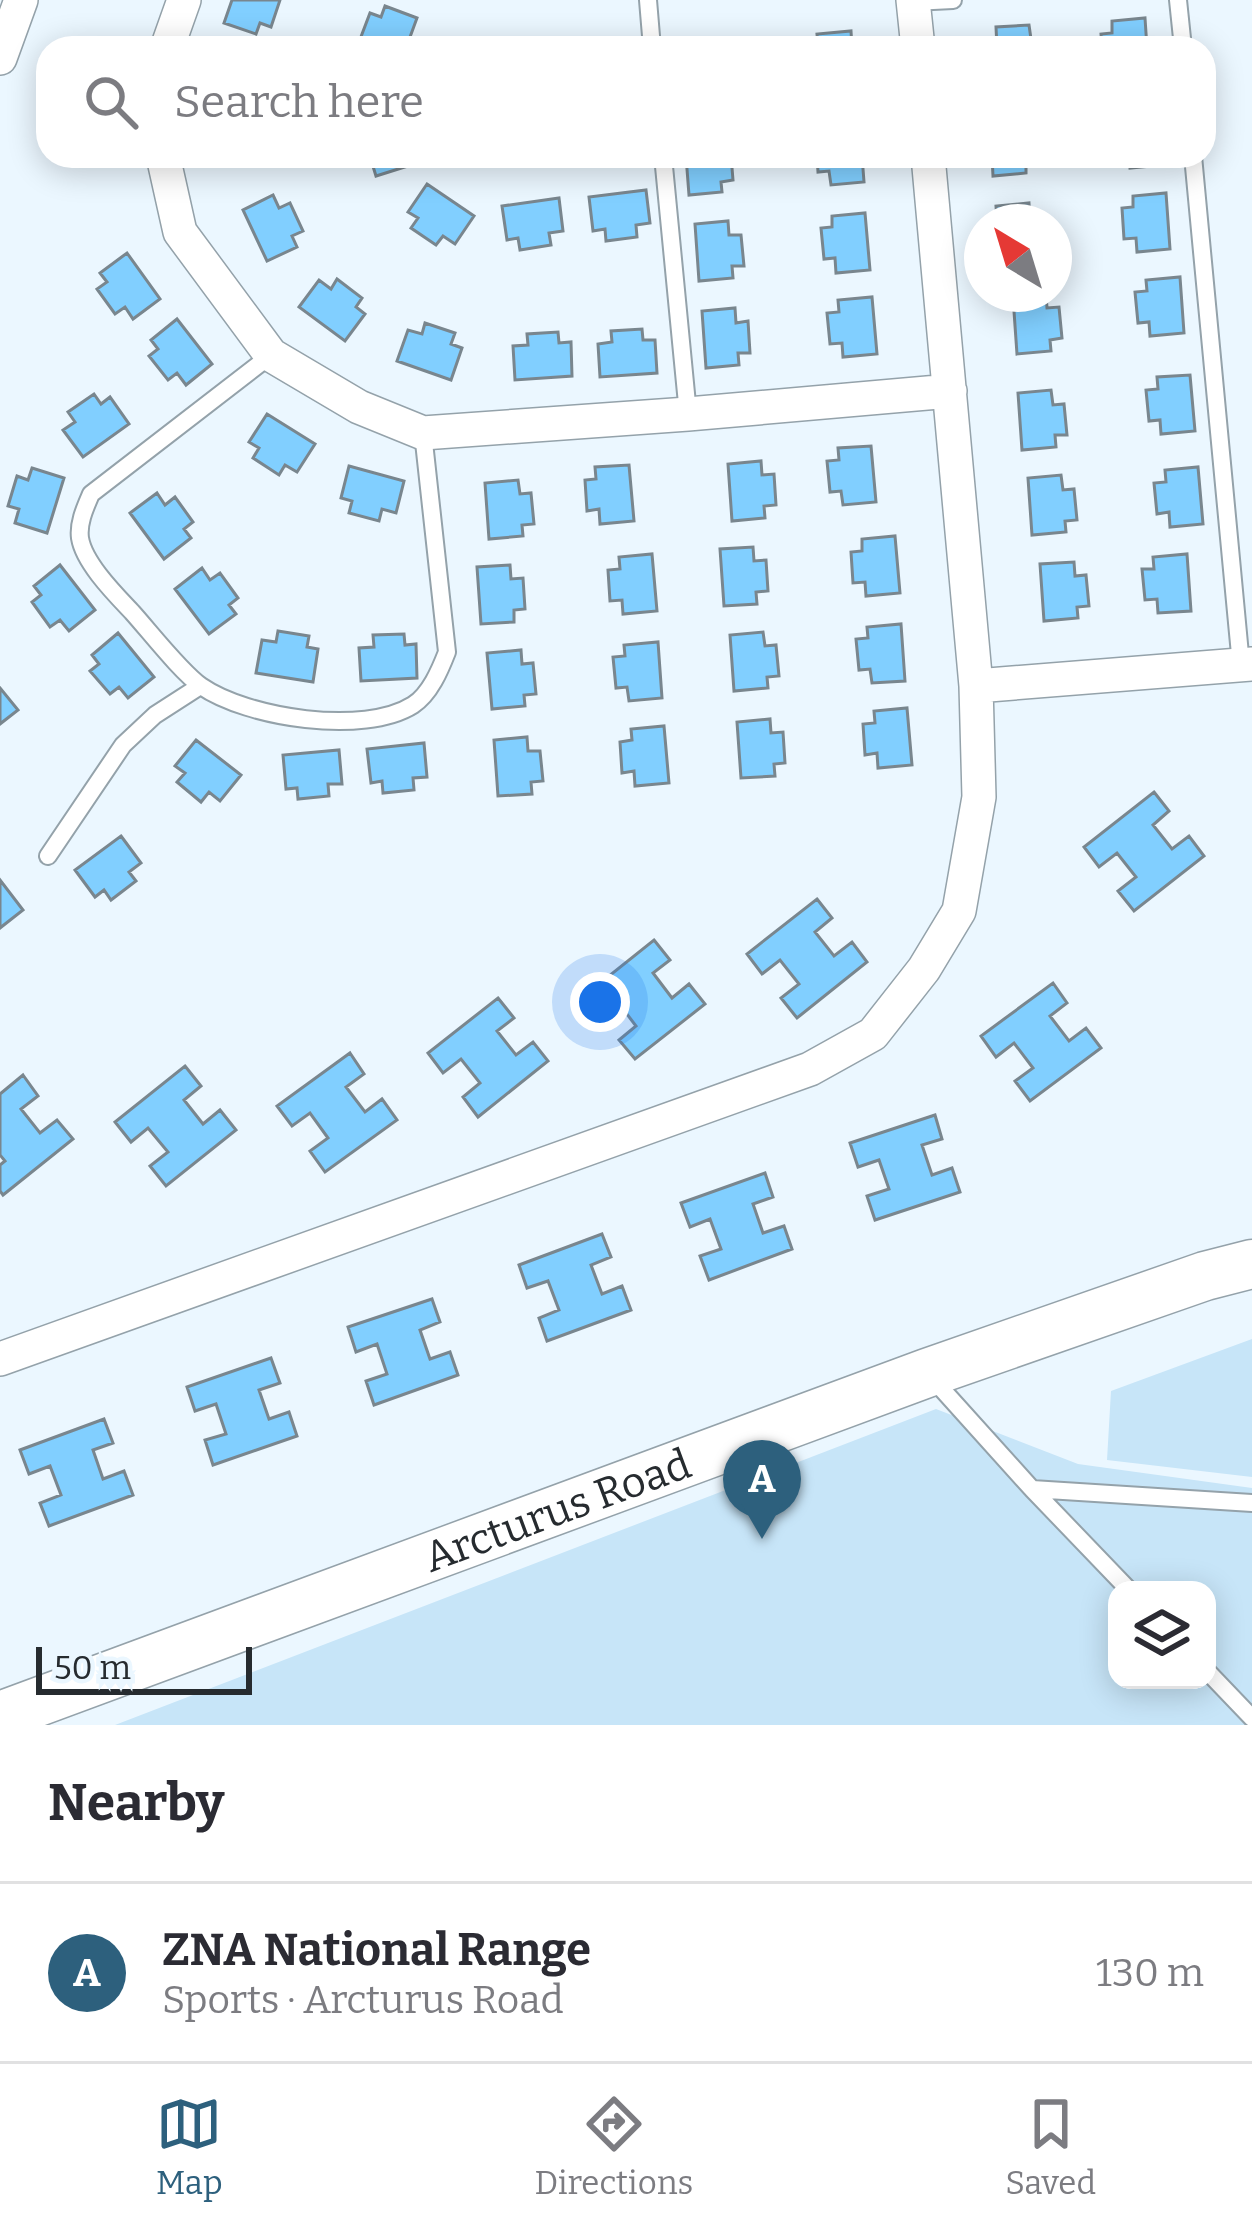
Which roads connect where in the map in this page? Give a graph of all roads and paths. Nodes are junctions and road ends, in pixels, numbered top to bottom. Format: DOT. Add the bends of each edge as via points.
graph roads {
  1 [pos="21,0"];
  2 [pos="184,0"];
  3 [pos="648,0"];
  4 [pos="953,0"];
  5 [pos="1178,0"];
  6 [pos="913,1"];
  7 [pos="170,36"];
  8 [pos="651,36"];
  9 [pos="917,36"];
  10 [pos="1182,36"];
  11 [pos="0,58"];
  12 [pos="167,168"];
  13 [pos="664,168"];
  14 [pos="929,168"];
  15 [pos="1194,168"];
  16 [pos="271,355"];
  17 [pos="950,391"];
  18 [pos="688,414"];
  19 [pos="423,433"];
  20 [pos="1246,665"];
  21 [pos="200,686"];
  22 [pos="976,686"];
  23 [pos="48,856"];
  24 [pos="1252,1264"];
  25 [pos="0,1359"];
  26 [pos="927,1372"];
  27 [pos="1032,1489"];
  28 [pos="1252,1502"];
  29 [pos="1120,1581"];
  30 [pos="1216,1680"];
  31 [pos="0,1716"];
  32 [pos="1252,1718"];
  1 -- 11 [label="street"];
  2 -- 7 [label="street"];
  3 -- 8 [label="lane"];
  4 -- 6 [label="lane"];
  5 -- 10 [label="lane"];
  6 -- 9 [label="street"];
  12 -- 16 [label="street" via="180,232"];
  13 -- 18 [label="lane"];
  14 -- 17 [label="street"];
  15 -- 20 [label="lane"];
  16 -- 19 [label="street" via="359,407"];
  16 -- 21 [label="lane" via="91,494 80,522 80,542 104,582"];
  17 -- 18 [label="street"];
  17 -- 22 [label="street"];
  18 -- 19 [label="street"];
  19 -- 21 [label="lane" via="447,652 414,704 375,719 288,719"];
  20 -- 22 [label="street"];
  21 -- 23 [label="lane" via="123,746"];
  22 -- 25 [label="street" via="979,797 958,911 873,1034 810,1069"];
  24 -- 26 [label="main road, Arcturus Road"];
  26 -- 27 [label="lane"];
  26 -- 31 [label="main road, Arcturus Road"];
  27 -- 28 [label="lane"];
  27 -- 29 [label="lane"];
  30 -- 32 [label="lane"];
}
